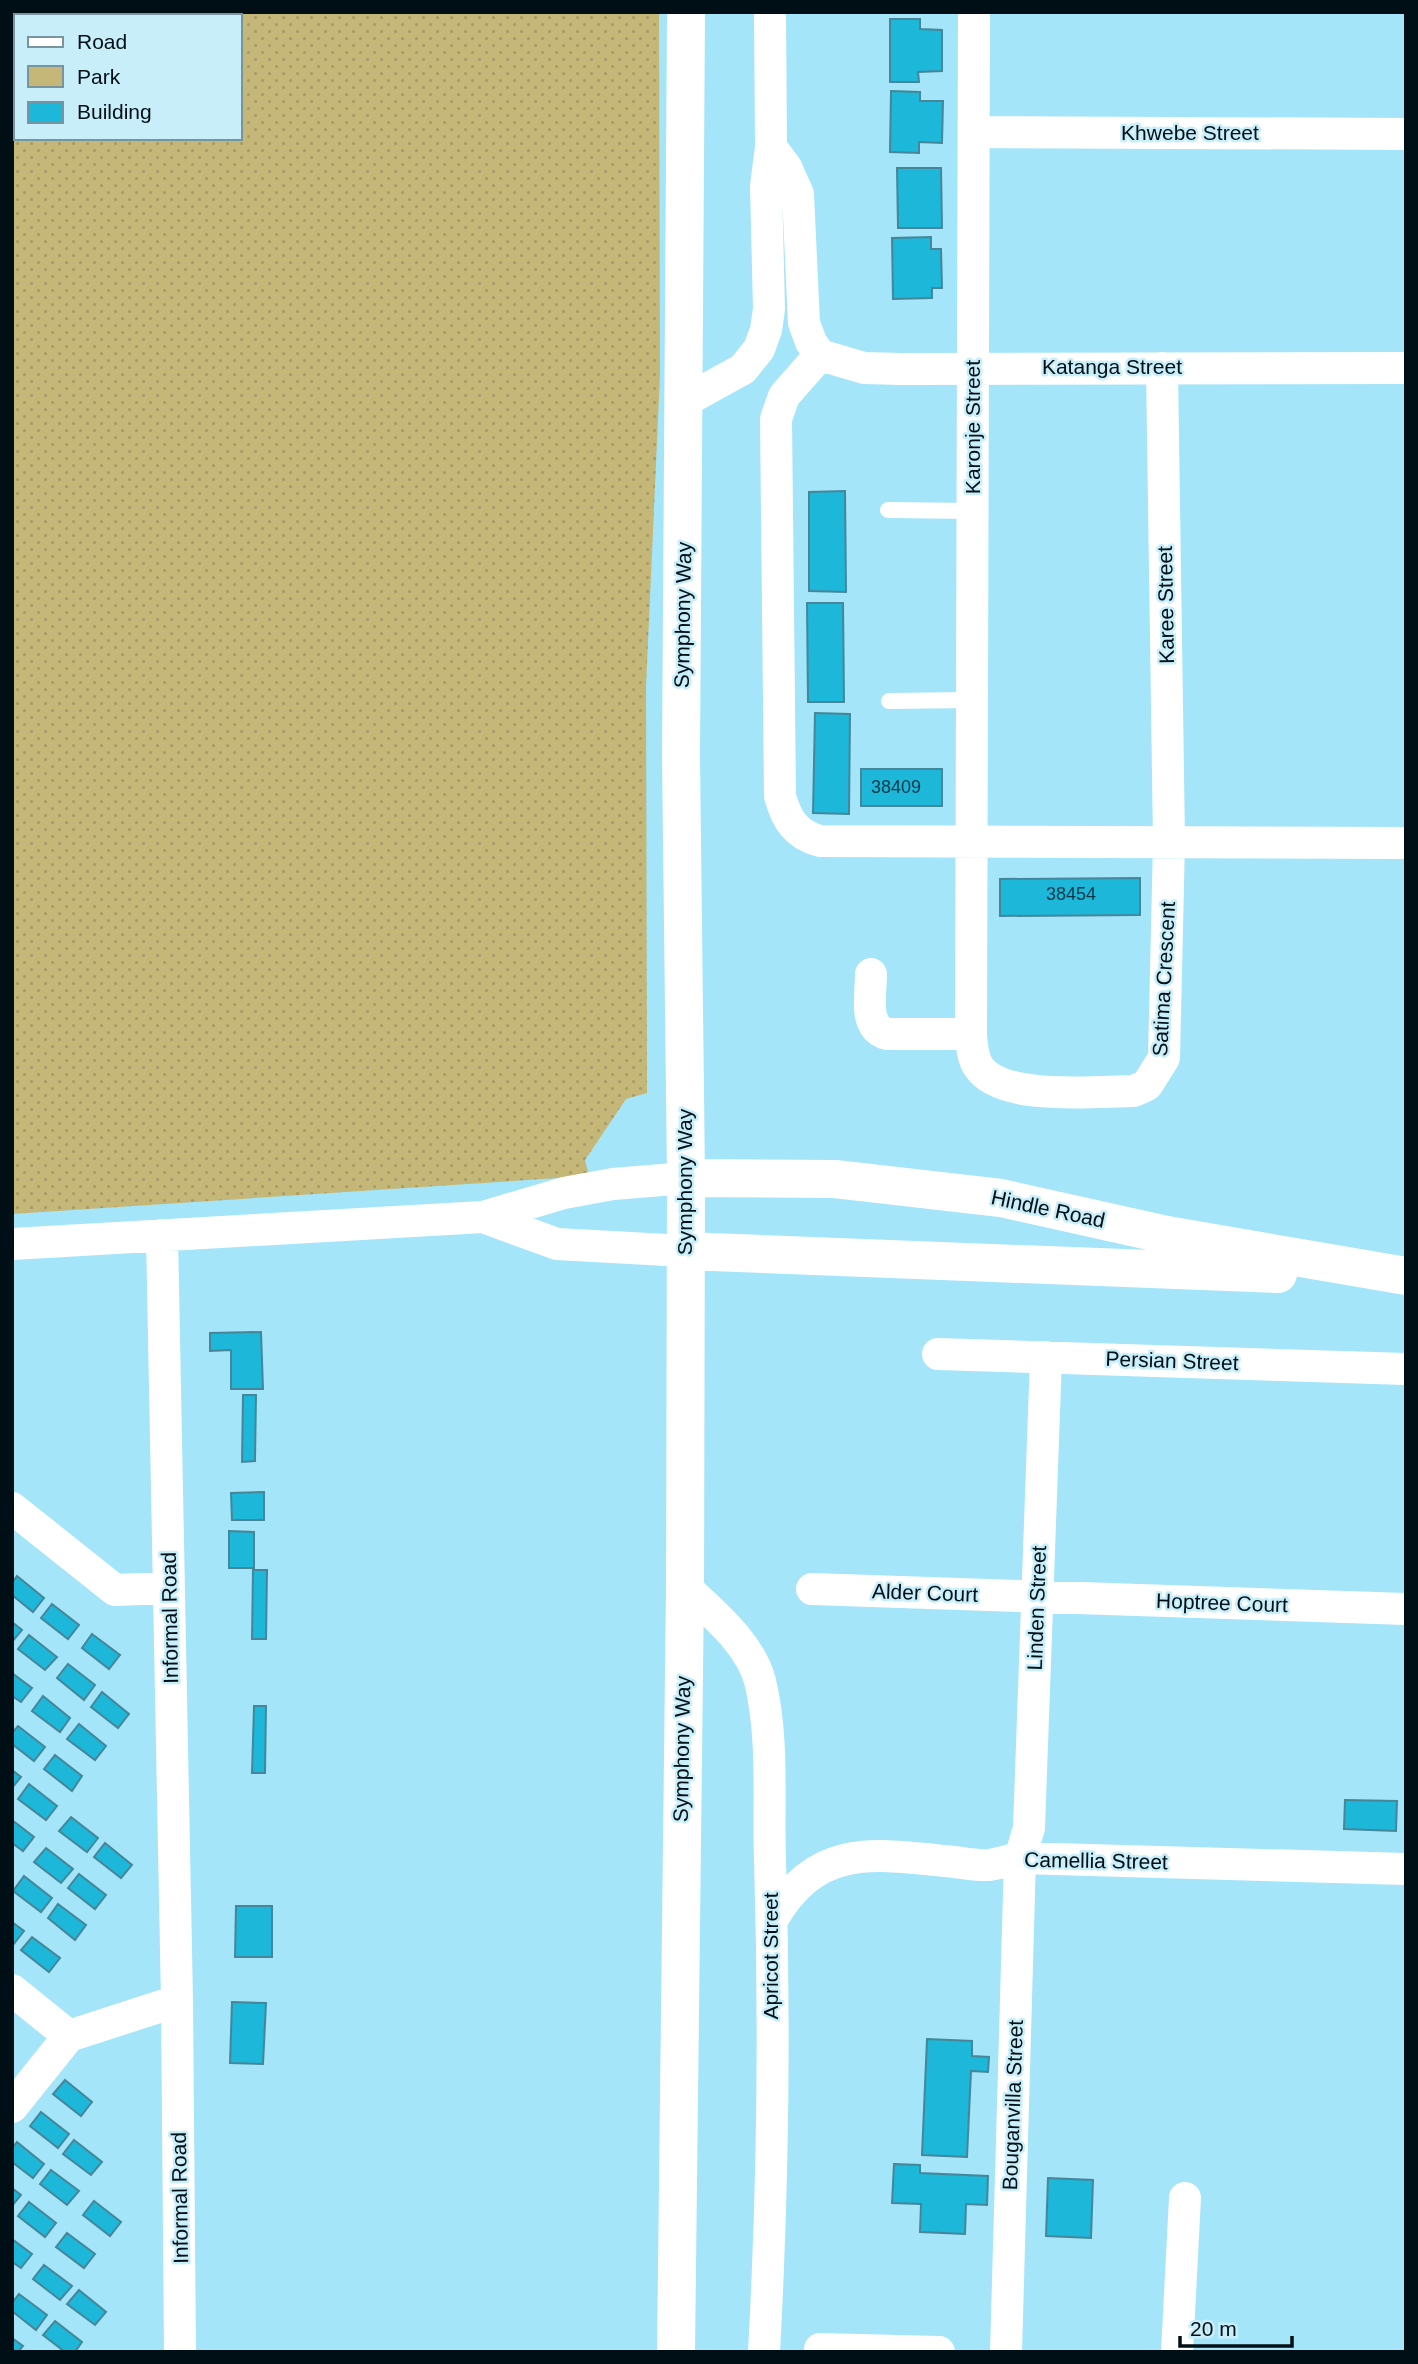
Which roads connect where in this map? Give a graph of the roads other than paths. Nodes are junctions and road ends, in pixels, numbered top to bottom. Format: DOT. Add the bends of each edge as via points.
graph roads {
  1 [pos="686,12"];
  2 [pos="770,12"];
  3 [pos="974,12"];
  4 [pos="974,132"];
  5 [pos="1406,134"];
  6 [pos="771,147"];
  7 [pos="820,355"];
  8 [pos="974,367"];
  9 [pos="1162,368"];
  10 [pos="1406,368"];
  11 [pos="685,401"];
  12 [pos="888,510"];
  13 [pos="973,511"];
  14 [pos="971,700"];
  15 [pos="889,701"];
  16 [pos="970,841"];
  17 [pos="1169,842"];
  18 [pos="1406,843"];
  19 [pos="871,974"];
  20 [pos="971,1034"];
  21 [pos="686,1178"];
  22 [pos="483,1217"];
  23 [pos="162,1235"];
  24 [pos="12,1244"];
  25 [pos="685,1251"];
  26 [pos="1406,1276"];
  27 [pos="937,1354"];
  28 [pos="1046,1357"];
  29 [pos="1406,1368"];
  30 [pos="12,1508"];
  31 [pos="685,1587"];
  32 [pos="169,1588"];
  33 [pos="812,1589"];
  34 [pos="1037,1597"];
  35 [pos="1406,1609"];
  36 [pos="1020,1858"];
  37 [pos="1406,1869"];
  38 [pos="772,1920"];
  39 [pos="12,1990"];
  40 [pos="177,2001"];
  41 [pos="69,2036"];
  42 [pos="12,2107"];
  43 [pos="1185,2197"];
  44 [pos="820,2348"];
  45 [pos="180,2352"];
  46 [pos="676,2352"];
  47 [pos="764,2352"];
  48 [pos="939,2352"];
  49 [pos="1006,2352"];
  50 [pos="1177,2352"];
  1 -- 11 [label="main road, Symphony Way"];
  2 -- 6 [label="street"];
  3 -- 4 [label="street, Karonje Street"];
  4 -- 5 [label="street, Khwebe Street"];
  4 -- 8 [label="street, Karonje Street"];
  6 -- 7 [label="street" via="798,194 804,323"];
  6 -- 11 [label="street" via="766,186 766,330 759,349 743,369"];
  7 -- 8 [label="street, Katanga Street" via="864,368"];
  7 -- 16 [label="street" via="784,396 776,419 780,796 784,811 800,833 820,841"];
  8 -- 9 [label="street, Katanga Street"];
  8 -- 13 [label="street, Karonje Street"];
  9 -- 10 [label="street, Katanga Street"];
  9 -- 17 [label="street, Karee Street"];
  11 -- 21 [label="main road, Symphony Way" via="681,755"];
  12 -- 13 [label="lane"];
  13 -- 14 [label="street, Karonje Street"];
  14 -- 15 [label="lane"];
  14 -- 16 [label="street, Karonje Street"];
  16 -- 17 [label="street"];
  16 -- 20 [label="street, Satima Crescent"];
  17 -- 18 [label="street"];
  17 -- 20 [label="street, Satima Crescent" via="1166,1042 1164,1058 1147,1085 1134,1091 1013,1089 978,1067"];
  19 -- 20 [label="street" via="871,1022 877,1031"];
  21 -- 22 [label="street" via="564,1193"];
  21 -- 25 [label="main road, Symphony Way"];
  21 -- 26 [label="main road, Hindle Road" via="835,1179 1001,1198 1167,1235"];
  22 -- 23 [label="street"];
  22 -- 25 [label="street" via="556,1244"];
  23 -- 24 [label="street"];
  23 -- 32 [label="street, Informal Road"];
  25 -- 26 [label="main road, Hindle Road" via="1159,1271"];
  25 -- 31 [label="main road, Symphony Way"];
  27 -- 28 [label="street, Persian Street"];
  28 -- 29 [label="street, Persian Street"];
  28 -- 34 [label="street, Linden Street"];
  30 -- 32 [label="street" via="115,1590"];
  31 -- 38 [label="street, Apricot Street" via="742,1647 759,1679 766,1716"];
  31 -- 46 [label="main road, Symphony Way"];
  32 -- 40 [label="street, Informal Road"];
  33 -- 34 [label="street, Alder Court"];
  34 -- 35 [label="street, Hoptree Court"];
  34 -- 36 [label="street, Linden Street" via="1029,1828"];
  36 -- 37 [label="street, Camellia Street"];
  36 -- 38 [label="street, Camellia Street" via="987,1865 884,1855 839,1860 799,1882"];
  36 -- 49 [label="street, Bouganvilla Street"];
  38 -- 47 [label="street, Apricot Street" via="771,2199"];
  39 -- 41 [label="street"];
  40 -- 41 [label="street"];
  40 -- 45 [label="street, Informal Road"];
  41 -- 42 [label="street"];
  43 -- 50 [label="street"];
  44 -- 48 [label="street"];
}
